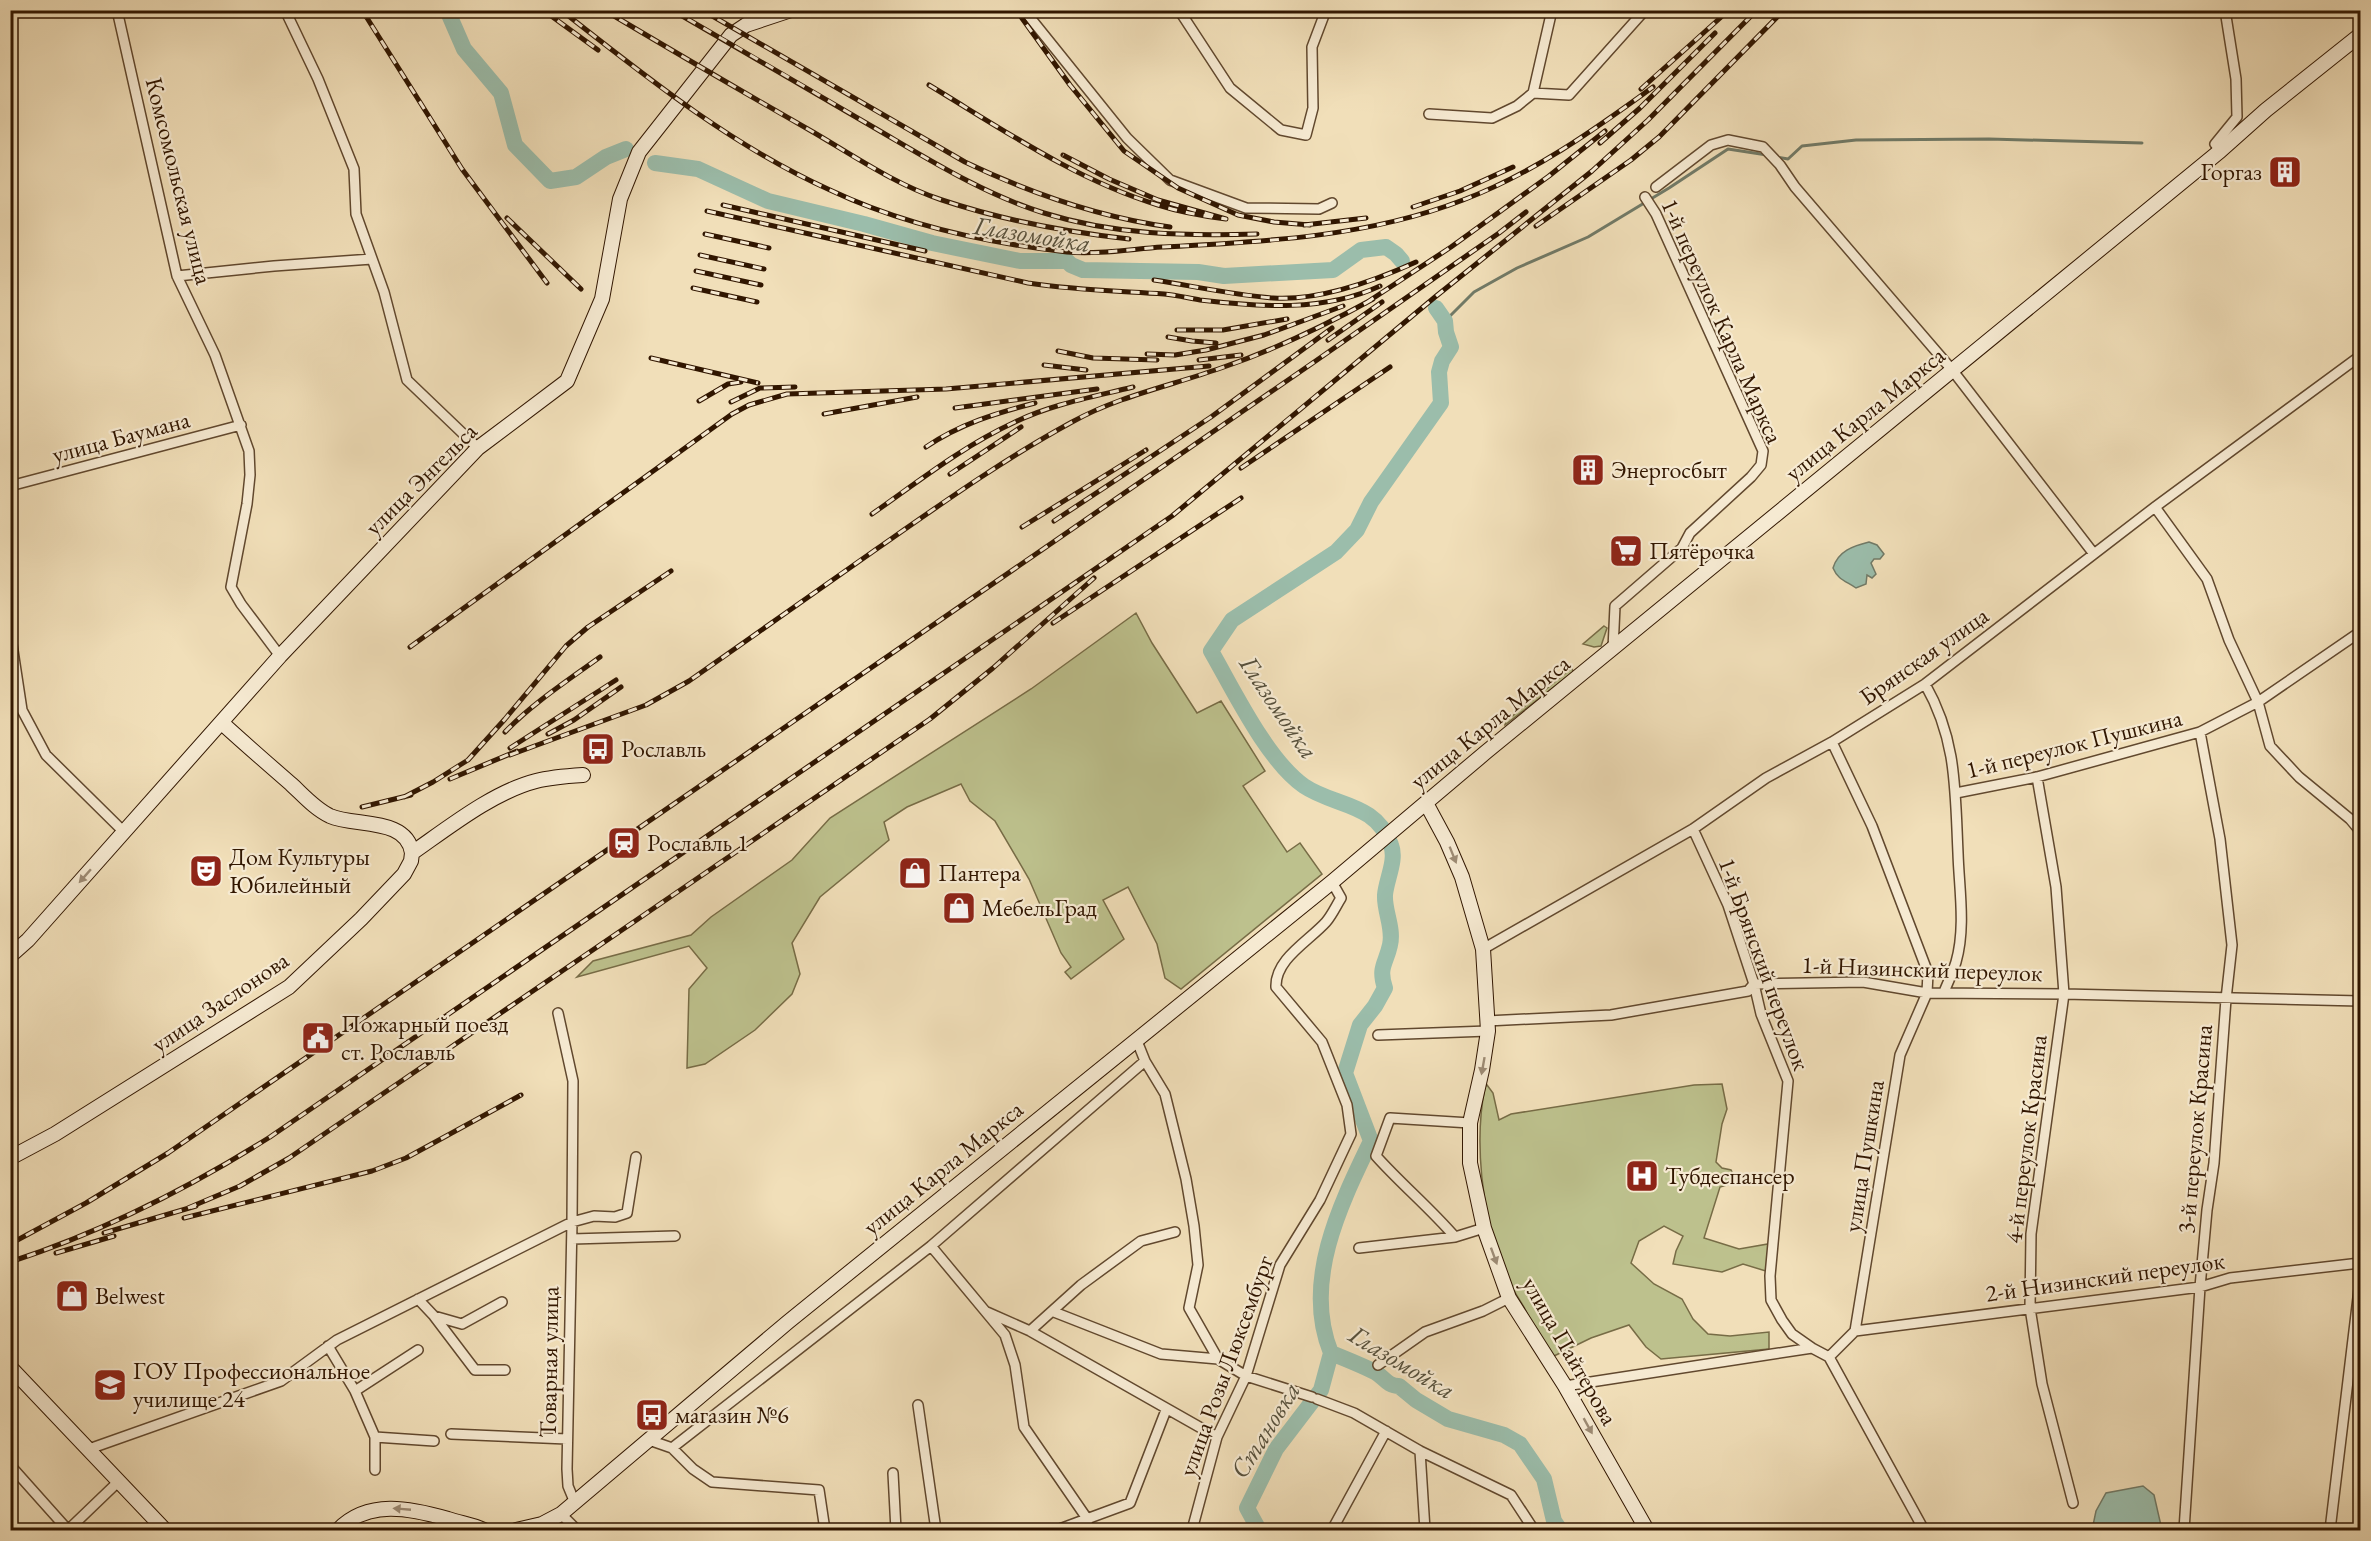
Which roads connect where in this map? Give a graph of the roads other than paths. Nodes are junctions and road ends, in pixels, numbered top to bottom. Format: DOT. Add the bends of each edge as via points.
graph roads {
  1 [pos="117,10"];
  2 [pos="285,10"];
  3 [pos="790,10"];
  4 [pos="1024,10"];
  5 [pos="1326,10"];
  6 [pos="1552,10"];
  7 [pos="1645,10"];
  8 [pos="2225,10"];
  9 [pos="1181,12"];
  10 [pos="2361,35"];
  11 [pos="1533,93"];
  12 [pos="1430,114"];
  13 [pos="2220,151"];
  14 [pos="1656,187"];
  15 [pos="1645,197"];
  16 [pos="1332,203"];
  17 [pos="372,259"];
  18 [pos="177,276"];
  19 [pos="2361,356"];
  20 [pos="1953,371"];
  21 [pos="241,425"];
  22 [pos="478,448"];
  23 [pos="10,486"];
  24 [pos="2155,507"];
  25 [pos="2094,554"];
  26 [pos="10,631"];
  27 [pos="2361,632"];
  28 [pos="1613,650"];
  29 [pos="280,656"];
  30 [pos="13,667"];
  31 [pos="1925,684"];
  32 [pos="2258,702"];
  33 [pos="222,723"];
  34 [pos="2200,732"];
  35 [pos="1833,742"];
  36 [pos="583,775"];
  37 [pos="2037,777"];
  38 [pos="1956,793"];
  39 [pos="1426,803"];
  40 [pos="1693,829"];
  41 [pos="2361,831"];
  42 [pos="124,832"];
  43 [pos="412,853"];
  44 [pos="1332,882"];
  45 [pos="1483,949"];
  46 [pos="10,956"];
  47 [pos="1754,984"];
  48 [pos="1944,992"];
  49 [pos="1927,993"];
  50 [pos="2064,994"];
  51 [pos="2226,999"];
  52 [pos="2361,1001"];
  53 [pos="558,1013"];
  54 [pos="1488,1026"];
  55 [pos="1378,1035"];
  56 [pos="1137,1041"];
  57 [pos="1145,1061"];
  58 [pos="1470,1123"];
  59 [pos="636,1157"];
  60 [pos="10,1158"];
  61 [pos="572,1222"];
  62 [pos="1484,1228"];
  63 [pos="1175,1232"];
  64 [pos="675,1236"];
  65 [pos="1455,1237"];
  66 [pos="572,1239"];
  67 [pos="931,1246"];
  68 [pos="1359,1248"];
  69 [pos="2361,1263"];
  70 [pos="2361,1281"];
  71 [pos="2200,1287"];
  72 [pos="1509,1298"];
  73 [pos="418,1299"];
  74 [pos="502,1302"];
  75 [pos="2030,1308"];
  76 [pos="985,1311"];
  77 [pos="1054,1312"];
  78 [pos="434,1316"];
  79 [pos="1030,1331"];
  80 [pos="1855,1331"];
  81 [pos="328,1346"];
  82 [pos="1812,1348"];
  83 [pos="418,1350"];
  84 [pos="1829,1357"];
  85 [pos="1218,1359"];
  86 [pos="1378,1365"];
  87 [pos="10,1367"];
  88 [pos="505,1370"];
  89 [pos="1246,1376"];
  90 [pos="1565,1386"];
  91 [pos="355,1391"];
  92 [pos="918,1405"];
  93 [pos="1166,1410"];
  94 [pos="1386,1431"];
  95 [pos="451,1434"];
  96 [pos="375,1437"];
  97 [pos="1217,1437"];
  98 [pos="567,1439"];
  99 [pos="649,1440"];
  100 [pos="434,1441"];
  101 [pos="672,1448"];
  102 [pos="89,1449"];
  103 [pos="1420,1451"];
  104 [pos="10,1465"];
  105 [pos="375,1470"];
  106 [pos="893,1473"];
  107 [pos="119,1481"];
  108 [pos="574,1503"];
  109 [pos="2073,1503"];
  110 [pos="558,1516"];
  111 [pos="1088,1520"];
  112 [pos="482,1529"];
  113 [pos="68,1530"];
  114 [pos="165,1530"];
  115 [pos="338,1530"];
  116 [pos="496,1530"];
  117 [pos="516,1530"];
  118 [pos="548,1530"];
  119 [pos="577,1530"];
  120 [pos="825,1530"];
  121 [pos="896,1530"];
  122 [pos="936,1530"];
  123 [pos="1057,1530"];
  124 [pos="1192,1530"];
  125 [pos="1332,1530"];
  126 [pos="1425,1530"];
  127 [pos="1534,1530"];
  128 [pos="1647,1530"];
  129 [pos="1924,1530"];
  130 [pos="2184,1530"];
  131 [pos="2330,1530"];
  1 -- 18 [label="street, Комсомольская улица"];
  2 -- 17 [label="street" via="354,169 356,214"];
  3 -- 22 [label="main road, улица Энгельса" via="746,25 731,35 639,152 620,199 602,298 567,381"];
  4 -- 16 [label="street" via="1127,138 1170,180 1246,208 1318,209"];
  5 -- 9 [label="street" via="1312,47 1313,108 1306,135 1281,130 1230,88"];
  6 -- 11 [label="street"];
  7 -- 11 [label="street" via="1569,95"];
  8 -- 13 [label="street" via="2236,79 2237,117 2215,144"];
  10 -- 13 [label="main road, улица Карла Маркса"];
  11 -- 12 [label="street" via="1492,118"];
  13 -- 20 [label="main road, улица Карла Маркса"];
  14 -- 20 [label="street" via="1711,145 1728,140 1762,147"];
  15 -- 28 [label="street, 1-й переулок Карла Маркса" via="1763,451 1761,465 1751,477 1690,533 1682,548 1615,606"];
  17 -- 18 [label="street"];
  17 -- 22 [label="street" via="407,380"];
  18 -- 21 [label="street, Комсомольская улица" via="215,355"];
  19 -- 24 [label="street, Брянская улица"];
  20 -- 25 [label="street"];
  20 -- 28 [label="main road, улица Карла Маркса"];
  21 -- 23 [label="street, улица Баумана"];
  21 -- 29 [label="street, Комсомольская улица" via="249,451 250,475 231,587"];
  22 -- 29 [label="main road, улица Энгельса"];
  24 -- 25 [label="street, Брянская улица"];
  24 -- 32 [label="street" via="2207,579 2229,640"];
  25 -- 31 [label="street, Брянская улица"];
  26 -- 30 [label="street"];
  27 -- 32 [label="street, 1-й переулок Пушкина"];
  28 -- 39 [label="main road, улица Карла Маркса"];
  29 -- 33 [label="main road, улица Энгельса"];
  30 -- 42 [label="street" via="22,710 46,755"];
  31 -- 35 [label="street, Брянская улица"];
  31 -- 38 [label="street" via="1946,728"];
  32 -- 34 [label="street, 1-й переулок Пушкина"];
  32 -- 41 [label="street" via="2270,746"];
  33 -- 42 [label="main road, улица Энгельса"];
  33 -- 43 [label="main road" via="324,813 398,832 408,841"];
  34 -- 37 [label="street, 1-й переулок Пушкина"];
  34 -- 51 [label="street, 3-й переулок Красина" via="2220,839 2232,945"];
  35 -- 40 [label="street, Брянская улица" via="1766,778"];
  35 -- 49 [label="street" via="1872,826 1929,973"];
  36 -- 43 [label="main road, улица Заслонова" via="537,781 511,791"];
  37 -- 38 [label="street, 1-й переулок Пушкина"];
  37 -- 50 [label="street, 4-й переулок Красина" via="2056,887"];
  38 -- 48 [label="street" via="1962,914 1956,961"];
  39 -- 44 [label="main road, улица Карла Маркса"];
  39 -- 45 [label="main road, улица Пайтерова, one-way" via="1462,877"];
  40 -- 45 [label="street, Брянская улица"];
  40 -- 47 [label="street, 1-й Брянский переулок" via="1728,905"];
  42 -- 46 [label="main road, улица Энгельса, one-way"];
  43 -- 60 [label="main road, улица Заслонова" via="404,874 289,987"];
  44 -- 56 [label="main road, улица Карла Маркса"];
  44 -- 89 [label="street, улица Розы Люксембург" via="1341,898 1328,921 1281,966 1276,987 1322,1042 1347,1105 1352,1134 1320,1200 1280,1265"];
  45 -- 54 [label="main road, улица Пайтерова"];
  47 -- 49 [label="street, 1-й Низинский переулок" via="1863,982"];
  47 -- 54 [label="street, 1-й Низинский переулок" via="1748,991 1611,1015"];
  47 -- 82 [label="street, 1-й Брянский переулок" via="1761,1014 1788,1081 1771,1299 1792,1334"];
  48 -- 49 [label="street, 1-й Низинский переулок"];
  48 -- 50 [label="street, 1-й Низинский переулок"];
  49 -- 80 [label="street, улица Пушкина" via="1900,1055"];
  50 -- 51 [label="street, 1-й Низинский переулок"];
  50 -- 75 [label="street, 4-й переулок Красина" via="2031,1234"];
  51 -- 52 [label="street, 1-й Низинский переулок"];
  51 -- 71 [label="street, 3-й переулок Красина"];
  53 -- 61 [label="street, Товарная улица" via="573,1081"];
  54 -- 55 [label="street, 1-й Низинский переулок"];
  54 -- 58 [label="main road, улица Пайтерова, one-way"];
  56 -- 57 [label="street"];
  56 -- 99 [label="main road, улица Карла Маркса" via="788,1322"];
  57 -- 67 [label="street, улица Карла Маркса"];
  57 -- 85 [label="street" via="1165,1094 1194,1226 1198,1265 1190,1308"];
  58 -- 62 [label="main road, улица Пайтерова" via="1470,1163"];
  58 -- 65 [label="street" via="1390,1118 1376,1156"];
  59 -- 61 [label="street" via="627,1214"];
  61 -- 66 [label="street, Товарная улица"];
  61 -- 73 [label="street"];
  62 -- 65 [label="street"];
  62 -- 72 [label="main road, улица Пайтерова, one-way"];
  63 -- 77 [label="street" via="1141,1241 1081,1285"];
  64 -- 66 [label="street"];
  65 -- 68 [label="street"];
  66 -- 98 [label="street, Товарная улица"];
  67 -- 76 [label="street"];
  67 -- 101 [label="street, улица Карла Маркса"];
  69 -- 71 [label="street, 2-й Низинский переулок" via="2230,1278"];
  70 -- 131 [label="street"];
  71 -- 75 [label="street, 2-й Низинский переулок"];
  71 -- 130 [label="street, 3-й переулок Красина"];
  72 -- 86 [label="street" via="1425,1332"];
  72 -- 90 [label="main road, улица Пайтерова"];
  73 -- 78 [label="street"];
  73 -- 81 [label="street"];
  74 -- 78 [label="street" via="462,1324"];
  75 -- 80 [label="street, 2-й Низинский переулок"];
  75 -- 109 [label="street, 4-й переулок Красина" via="2042,1384"];
  76 -- 79 [label="street"];
  76 -- 111 [label="street" via="1005,1335 1015,1365 1024,1427"];
  77 -- 79 [label="street"];
  77 -- 85 [label="street" via="1161,1354"];
  78 -- 88 [label="street" via="475,1370"];
  79 -- 93 [label="street"];
  80 -- 84 [label="street"];
  81 -- 91 [label="street"];
  81 -- 102 [label="street" via="281,1381"];
  82 -- 84 [label="street, 1-й Брянский переулок"];
  82 -- 90 [label="street"];
  83 -- 91 [label="street"];
  84 -- 129 [label="street"];
  85 -- 89 [label="street"];
  87 -- 102 [label="main road"];
  89 -- 94 [label="street" via="1354,1413"];
  89 -- 97 [label="street, улица Розы Люксембург"];
  90 -- 128 [label="main road, улица Пайтерова, one-way"];
  91 -- 96 [label="street"];
  92 -- 122 [label="street"];
  93 -- 97 [label="street"];
  93 -- 111 [label="street" via="1130,1503"];
  94 -- 103 [label="street"];
  94 -- 125 [label="street"];
  95 -- 98 [label="street"];
  96 -- 100 [label="street"];
  96 -- 105 [label="street"];
  97 -- 124 [label="street, улица Розы Люксембург"];
  98 -- 108 [label="street, Товарная улица" via="568,1486"];
  99 -- 101 [label="street"];
  99 -- 108 [label="main road, улица Карла Маркса"];
  101 -- 120 [label="street" via="712,1482 819,1490"];
  102 -- 107 [label="main road"];
  103 -- 126 [label="street"];
  103 -- 127 [label="street" via="1511,1495"];
  104 -- 113 [label="street"];
  106 -- 121 [label="street"];
  107 -- 113 [label="street"];
  107 -- 114 [label="main road"];
  108 -- 110 [label="main road, улица Карла Маркса"];
  110 -- 117 [label="main road, улица Карла Маркса"];
  110 -- 118 [label="main road, улица Карла Маркса"];
  110 -- 119 [label="street"];
  111 -- 123 [label="street"];
  112 -- 115 [label="main road, one-way" via="422,1512 386,1508 370,1510"];
  112 -- 116 [label="main road"];
}
